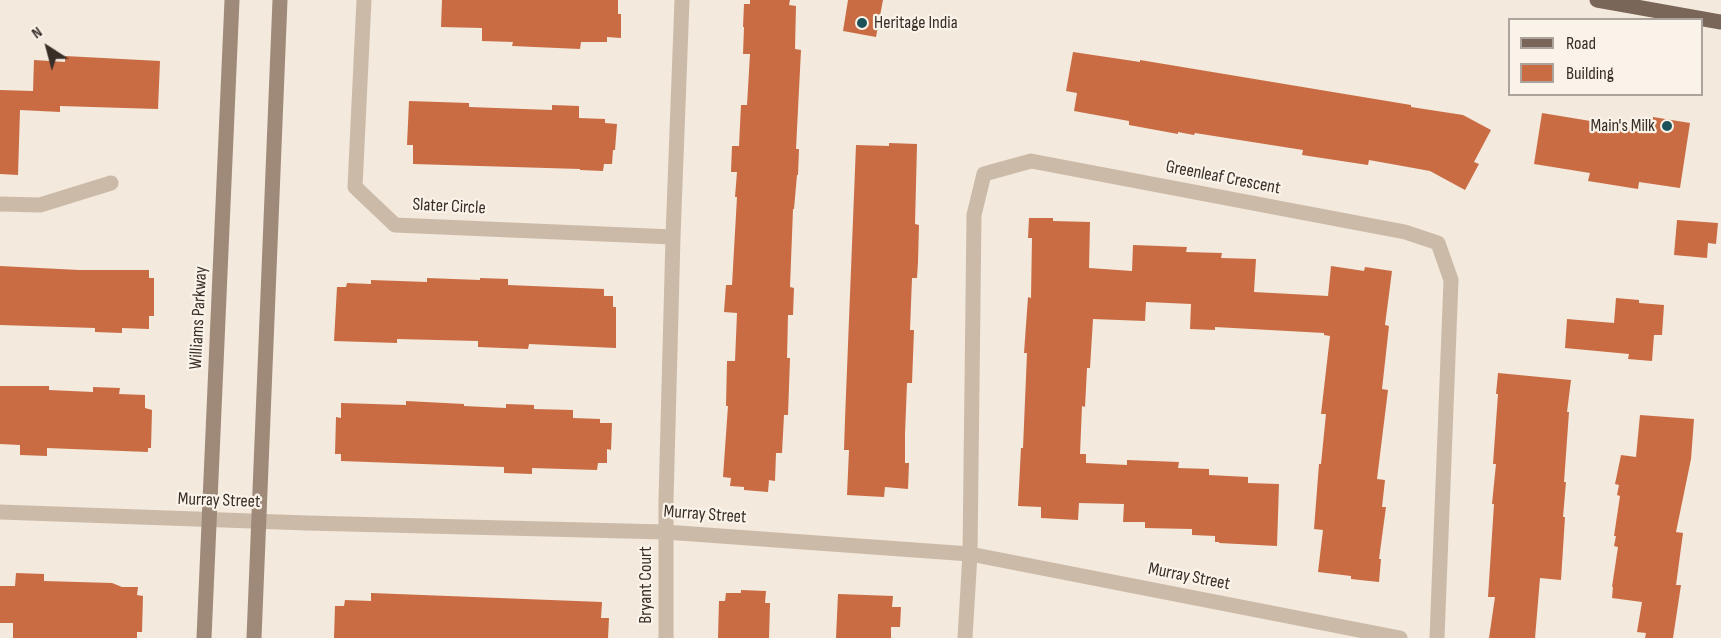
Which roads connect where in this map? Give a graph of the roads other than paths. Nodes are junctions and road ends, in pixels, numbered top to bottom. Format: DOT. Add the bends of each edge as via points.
graph roads {
  1 [pos="232,0"];
  2 [pos="280,0"];
  3 [pos="364,0"];
  4 [pos="682,0"];
  5 [pos="1597,0"];
  6 [pos="1698,18"];
  7 [pos="1703,19"];
  8 [pos="1721,22"];
  9 [pos="111,183"];
  10 [pos="0,204"];
  11 [pos="672,237"];
  12 [pos="0,512"];
  13 [pos="209,520"];
  14 [pos="259,522"];
  15 [pos="665,532"];
  16 [pos="970,554"];
  17 [pos="204,638"];
  18 [pos="254,638"];
  19 [pos="666,638"];
  20 [pos="965,638"];
  21 [pos="1400,638"];
  22 [pos="1437,638"];
  1 -- 13 [label="main road, Williams Parkway"];
  2 -- 14 [label="main road"];
  3 -- 11 [label="street, Slater Circle" via="355,188 395,225"];
  4 -- 11 [label="street"];
  5 -- 6 [label="main road"];
  7 -- 8 [label="main road"];
  9 -- 10 [label="street" via="40,205"];
  11 -- 15 [label="street"];
  12 -- 13 [label="street, Murray Street"];
  13 -- 14 [label="street, Murray Street"];
  13 -- 17 [label="main road, Williams Parkway"];
  14 -- 15 [label="street, Murray Street"];
  14 -- 18 [label="main road"];
  15 -- 16 [label="street, Murray Street"];
  15 -- 19 [label="street, Bryant Court"];
  16 -- 20 [label="street"];
  16 -- 21 [label="street, Murray Street"];
  16 -- 22 [label="street, Greenleaf Crescent" via="974,215 984,174 1031,161 1405,232 1438,243 1451,280"];
}
